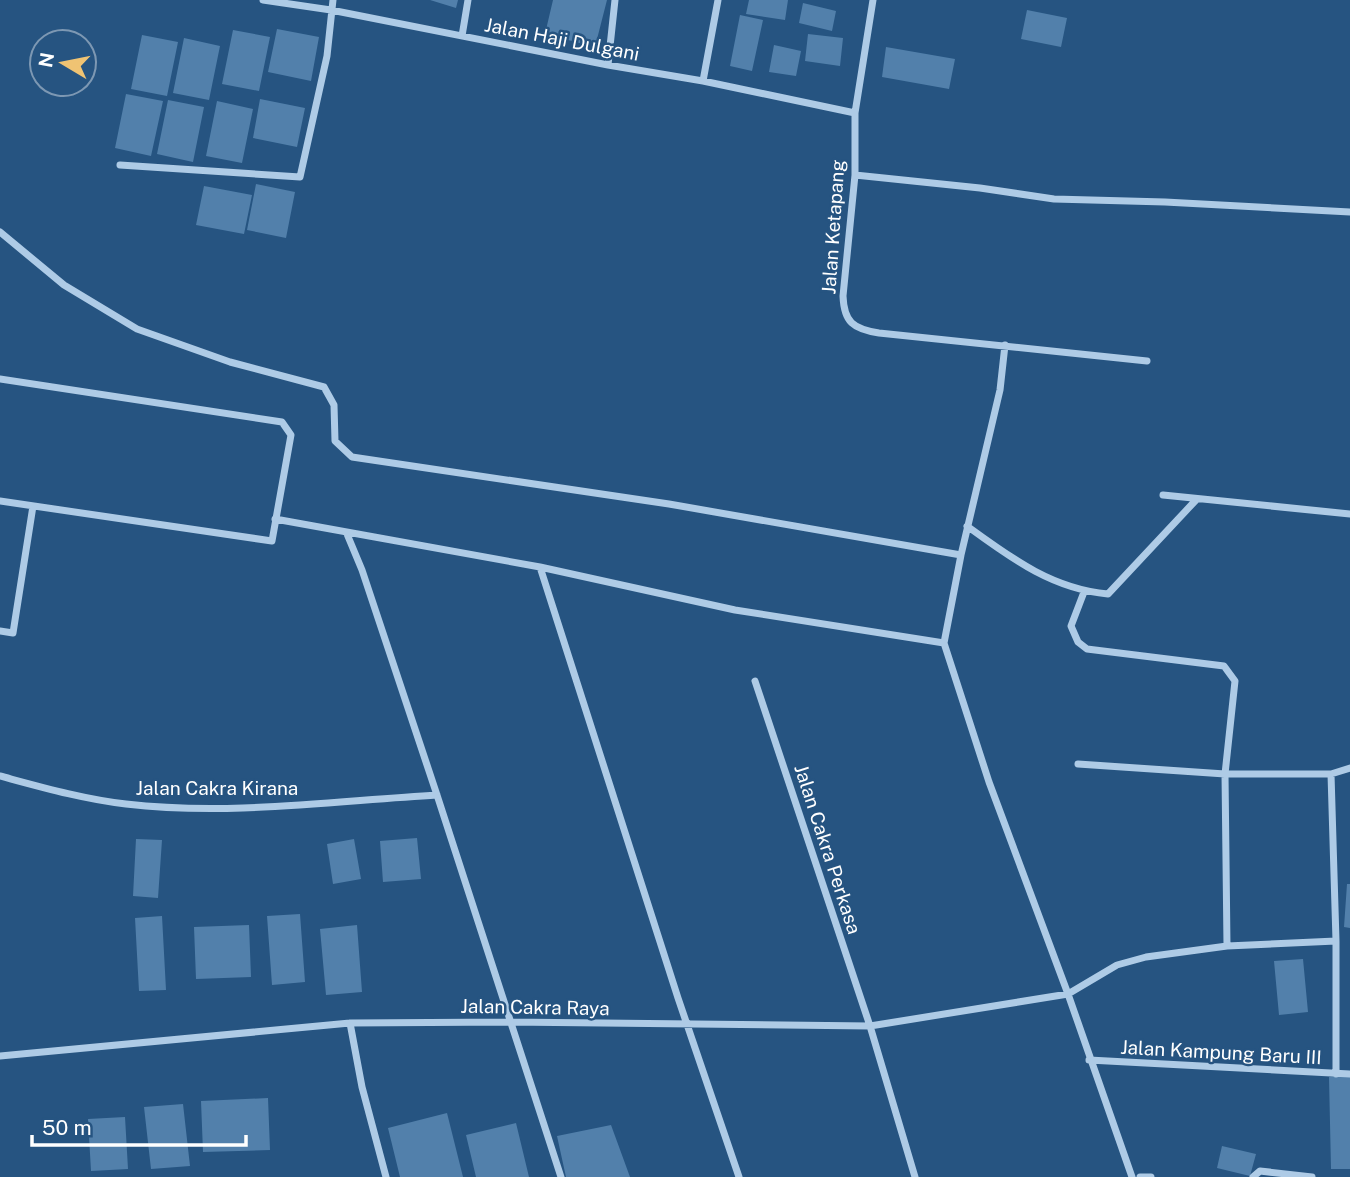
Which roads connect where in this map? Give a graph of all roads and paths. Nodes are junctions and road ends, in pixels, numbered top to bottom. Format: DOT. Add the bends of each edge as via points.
graph roads {
  1 [pos="262,0"];
  2 [pos="333,0"];
  3 [pos="468,0"];
  4 [pos="615,0"];
  5 [pos="718,0"];
  6 [pos="873,0"];
  7 [pos="331,10"];
  8 [pos="462,36"];
  9 [pos="608,65"];
  10 [pos="703,80"];
  11 [pos="855,113"];
  12 [pos="120,164"];
  13 [pos="855,175"];
  14 [pos="1350,212"];
  15 [pos="0,232"];
  16 [pos="1005,345"];
  17 [pos="1147,361"];
  18 [pos="0,379"];
  19 [pos="1163,495"];
  20 [pos="0,500"];
  21 [pos="1196,500"];
  22 [pos="33,506"];
  23 [pos="1350,514"];
  24 [pos="275,519"];
  25 [pos="967,526"];
  26 [pos="347,534"];
  27 [pos="961,555"];
  28 [pos="540,567"];
  29 [pos="1084,592"];
  30 [pos="0,631"];
  31 [pos="944,643"];
  32 [pos="755,681"];
  33 [pos="1077,764"];
  34 [pos="1350,768"];
  35 [pos="1225,774"];
  36 [pos="1331,774"];
  37 [pos="0,776"];
  38 [pos="437,794"];
  39 [pos="1336,942"];
  40 [pos="1227,946"];
  41 [pos="1068,994"];
  42 [pos="509,1022"];
  43 [pos="350,1023"];
  44 [pos="687,1026"];
  45 [pos="870,1026"];
  46 [pos="0,1055"];
  47 [pos="1089,1060"];
  48 [pos="1336,1074"];
  49 [pos="1350,1074"];
  50 [pos="386,1177"];
  51 [pos="561,1177"];
  52 [pos="738,1177"];
  53 [pos="915,1177"];
  54 [pos="1132,1177"];
  55 [pos="1140,1177"];
  56 [pos="1150,1177"];
  57 [pos="1253,1177"];
  58 [pos="1312,1177"];
  1 -- 7 [label="street, Jalan Haji Dulgani"];
  2 -- 7 [label="street"];
  3 -- 8 [label="street"];
  4 -- 9 [label="street"];
  5 -- 10 [label="street"];
  6 -- 11 [label="street, Jalan Ketapang"];
  7 -- 8 [label="street, Jalan Haji Dulgani"];
  7 -- 12 [label="street" via="327,56 300,177"];
  8 -- 9 [label="street, Jalan Haji Dulgani"];
  9 -- 10 [label="street, Jalan Haji Dulgani"];
  10 -- 11 [label="street, Jalan Haji Dulgani"];
  11 -- 13 [label="street, Jalan Ketapang"];
  13 -- 14 [label="street" via="1054,199"];
  13 -- 16 [label="street, Jalan Ketapang" via="843,296 848,319 866,331"];
  15 -- 27 [label="street" via="64,285 137,328 230,362 324,387 334,405 335,441 352,457 669,504"];
  16 -- 17 [label="street, Jalan Ketapang"];
  16 -- 25 [label="street" via="1000,390"];
  18 -- 24 [label="street" via="282,422 290,435"];
  19 -- 21 [label="street"];
  20 -- 22 [label="street"];
  21 -- 23 [label="street"];
  21 -- 29 [label="street" via="1108,594"];
  22 -- 24 [label="street" via="272,541"];
  22 -- 30 [label="street" via="13,632"];
  24 -- 26 [label="street"];
  25 -- 27 [label="street"];
  25 -- 29 [label="street" via="1023,567"];
  26 -- 28 [label="street"];
  26 -- 38 [label="street"];
  27 -- 31 [label="street"];
  28 -- 31 [label="street" via="735,610"];
  28 -- 44 [label="street"];
  29 -- 35 [label="street" via="1071,626 1077,642 1087,649 1224,666 1235,681"];
  31 -- 41 [label="street" via="989,782"];
  32 -- 45 [label="street, Jalan Cakra Perkasa"];
  33 -- 35 [label="street"];
  34 -- 36 [label="street"];
  35 -- 36 [label="street"];
  35 -- 40 [label="street"];
  36 -- 39 [label="street"];
  37 -- 38 [label="street, Jalan Cakra Kirana" via="126,804 192,807 246,808"];
  38 -- 42 [label="street"];
  39 -- 40 [label="street"];
  39 -- 48 [label="street"];
  40 -- 41 [label="street" via="1117,965"];
  41 -- 45 [label="street, Jalan Cakra Raya"];
  41 -- 47 [label="street"];
  42 -- 43 [label="street, Jalan Cakra Raya"];
  42 -- 44 [label="street, Jalan Cakra Raya"];
  42 -- 51 [label="street"];
  43 -- 46 [label="street, Jalan Cakra Raya"];
  43 -- 50 [label="street"];
  44 -- 45 [label="street, Jalan Cakra Raya"];
  44 -- 52 [label="street"];
  45 -- 53 [label="street, Jalan Cakra Perkasa"];
  47 -- 48 [label="street, Jalan Kampung Baru III"];
  47 -- 54 [label="street"];
  48 -- 49 [label="street, Jalan Kampung Baru III"];
  55 -- 56 [label="street"];
  57 -- 58 [label="street" via="1268,1170"];
}
